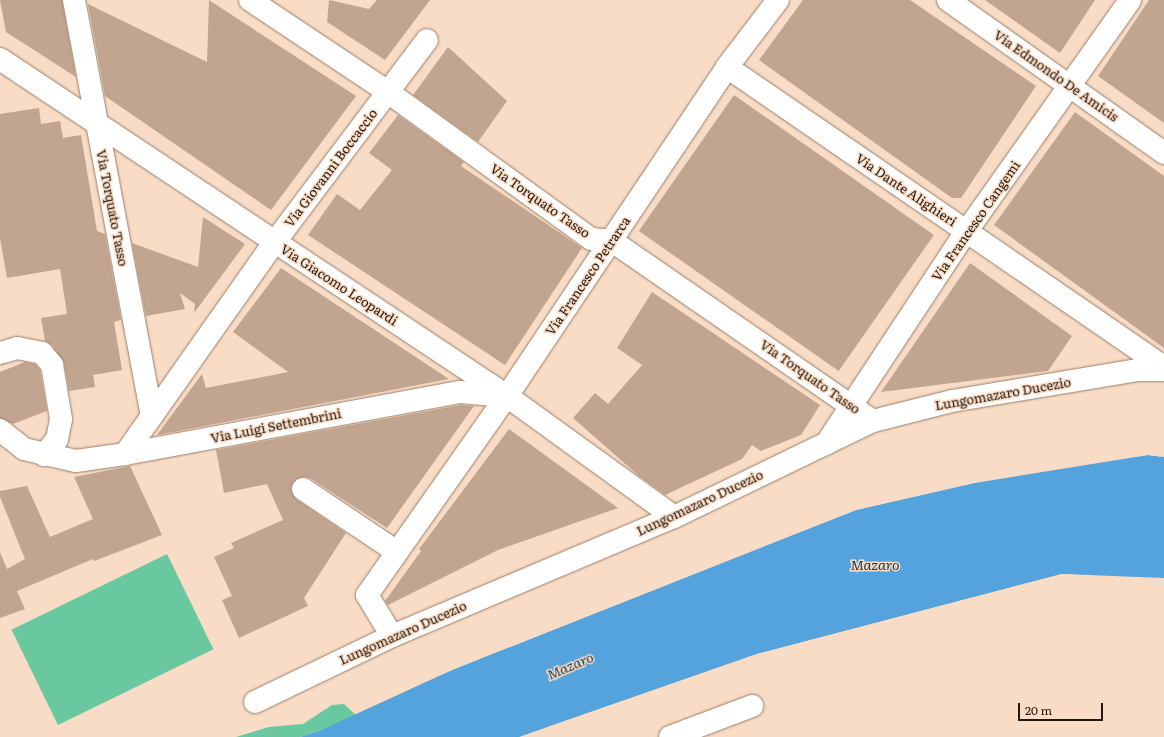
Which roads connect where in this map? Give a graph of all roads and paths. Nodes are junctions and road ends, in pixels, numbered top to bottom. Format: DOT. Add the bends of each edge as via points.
graph roads {
  1 [pos="74,0"];
  2 [pos="250,0"];
  3 [pos="778,0"];
  4 [pos="948,0"];
  5 [pos="1130,0"];
  6 [pos="427,40"];
  7 [pos="0,59"];
  8 [pos="726,67"];
  9 [pos="1070,86"];
  10 [pos="388,92"];
  11 [pos="96,123"];
  12 [pos="1164,153"];
  13 [pos="966,232"];
  14 [pos="612,241"];
  15 [pos="274,243"];
  16 [pos="0,353"];
  17 [pos="1164,368"];
  18 [pos="507,396"];
  19 [pos="851,406"];
  20 [pos="152,416"];
  21 [pos="874,421"];
  22 [pos="0,430"];
  23 [pos="826,444"];
  24 [pos="125,454"];
  25 [pos="44,456"];
  26 [pos="303,489"];
  27 [pos="674,517"];
  28 [pos="397,552"];
  29 [pos="392,636"];
  30 [pos="255,702"];
  31 [pos="752,706"];
  32 [pos="670,737"];
  1 -- 11 [label="street, Via Torquato Tasso"];
  2 -- 10 [label="street, Via Torquato Tasso"];
  3 -- 8 [label="street, Via Francesco Petrarca"];
  4 -- 9 [label="street, Via Edmondo De Amicis"];
  5 -- 9 [label="street, Via Francesco Cangemi"];
  6 -- 10 [label="street, Via Giovanni Boccaccio"];
  7 -- 11 [label="street, Via Giacomo Leopardi"];
  8 -- 13 [label="street, Via Dante Alighieri"];
  8 -- 14 [label="street, Via Francesco Petrarca"];
  9 -- 12 [label="street, Via Edmondo De Amicis"];
  9 -- 13 [label="street, Via Francesco Cangemi"];
  10 -- 14 [label="street, Via Torquato Tasso" via="592,239"];
  10 -- 15 [label="street, Via Giovanni Boccaccio"];
  11 -- 15 [label="street, Via Giacomo Leopardi"];
  11 -- 20 [label="street, Via Torquato Tasso"];
  13 -- 17 [label="street, Via Dante Alighieri"];
  13 -- 19 [label="street, Via Francesco Cangemi"];
  14 -- 18 [label="street, Via Francesco Petrarca"];
  14 -- 19 [label="street, Via Torquato Tasso"];
  15 -- 18 [label="street, Via Giacomo Leopardi"];
  15 -- 20 [label="street, Via Giovanni Boccaccio"];
  16 -- 25 [label="street" via="17,348 42,353 52,365 61,419 57,439"];
  17 -- 21 [label="street, Lungomazaro Ducezio" via="1138,370 952,401"];
  18 -- 24 [label="street, Via Luigi Settembrini" via="460,392"];
  18 -- 27 [label="street, Via Giacomo Leopardi"];
  18 -- 28 [label="street, Via Francesco Petrarca"];
  19 -- 21 [label="street, Via Torquato Tasso"];
  19 -- 23 [label="street, Via Francesco Cangemi"];
  20 -- 24 [label="street, Via Giovanni Boccaccio"];
  21 -- 23 [label="street, Lungomazaro Ducezio"];
  22 -- 25 [label="street, Via Luigi Settembrini" via="24,449"];
  23 -- 27 [label="street, Lungomazaro Ducezio"];
  24 -- 25 [label="street, Via Luigi Settembrini" via="76,461"];
  26 -- 28 [label="street"];
  27 -- 29 [label="street, Lungomazaro Ducezio"];
  28 -- 29 [label="street, Via Francesco Petrarca" via="367,595"];
  29 -- 30 [label="street, Lungomazaro Ducezio"];
  31 -- 32 [label="street"];
}
